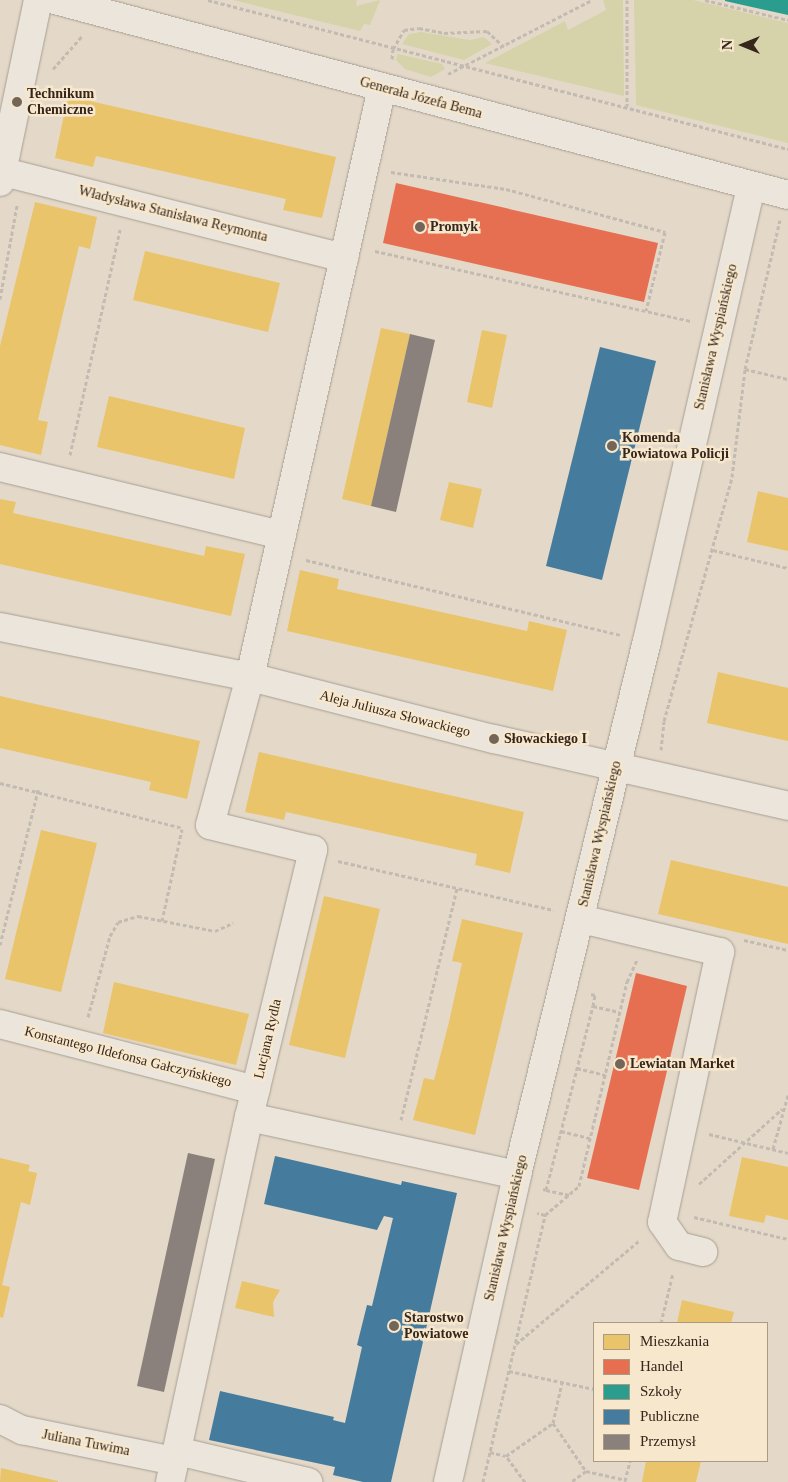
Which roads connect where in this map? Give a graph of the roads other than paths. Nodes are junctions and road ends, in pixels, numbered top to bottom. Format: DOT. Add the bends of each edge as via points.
graph roads {
  1 [pos="38,0"];
  2 [pos="55,0"];
  3 [pos="382,88"];
  4 [pos="1,175"];
  5 [pos="751,186"];
  6 [pos="787,195"];
  7 [pos="346,251"];
  8 [pos="0,467"];
  9 [pos="280,544"];
  10 [pos="0,627"];
  11 [pos="250,677"];
  12 [pos="616,767"];
  13 [pos="788,806"];
  14 [pos="581,918"];
  15 [pos="0,1024"];
  16 [pos="256,1090"];
  17 [pos="249,1117"];
  18 [pos="517,1175"];
  19 [pos="691,1249"];
  20 [pos="0,1419"];
  21 [pos="174,1465"];
  22 [pos="308,1482"];
  23 [pos="448,1482"];
  1 -- 4 [label="street"];
  2 -- 3 [label="street, Generała Józefa Bema"];
  3 -- 5 [label="street, Generała Józefa Bema"];
  3 -- 7 [label="street"];
  4 -- 7 [label="street, Władysława Stanisława Reymonta"];
  5 -- 6 [label="street, Generała Józefa Bema"];
  5 -- 12 [label="street, Stanisława Wyspiańskiego"];
  7 -- 9 [label="street"];
  8 -- 9 [label="street" via="64,482"];
  9 -- 11 [label="street"];
  10 -- 11 [label="street, Aleja Juliusza Słowackiego"];
  11 -- 12 [label="street, Aleja Juliusza Słowackiego"];
  11 -- 16 [label="street, Lucjana Rydla" via="210,825 313,850"];
  12 -- 13 [label="street, Aleja Juliusza Słowackiego"];
  12 -- 14 [label="street, Stanisława Wyspiańskiego"];
  14 -- 18 [label="street, Stanisława Wyspiańskiego"];
  14 -- 19 [label="street" via="720,952 663,1216"];
  15 -- 16 [label="street, Konstantego Ildefonsa Gałczyńskiego"];
  16 -- 17 [label="street, Lucjana Rydla"];
  17 -- 18 [label="street"];
  17 -- 21 [label="street, Lucjana Rydla"];
  18 -- 23 [label="street, Stanisława Wyspiańskiego"];
  20 -- 21 [label="street, Juliana Tuwima" via="22,1430"];
  21 -- 22 [label="street, Juliana Tuwima"];
}
